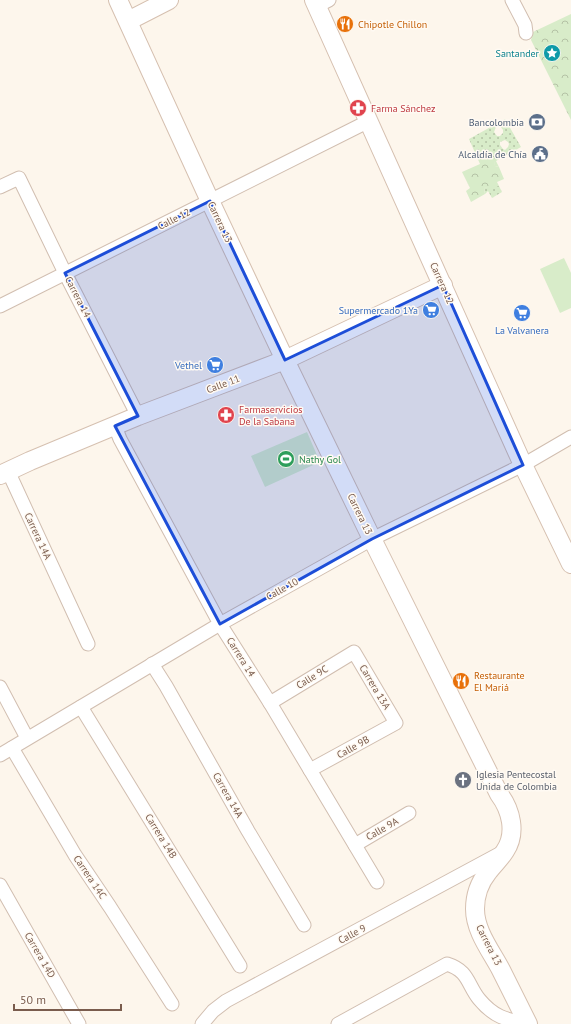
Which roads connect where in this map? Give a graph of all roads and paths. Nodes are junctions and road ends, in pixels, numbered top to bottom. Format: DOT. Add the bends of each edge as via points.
graph roads {
  1 [pos="118,0"];
  2 [pos="168,0"];
  3 [pos="512,0"];
  4 [pos="320,2"];
  5 [pos="128,21"];
  6 [pos="526,33"];
  7 [pos="369,121"];
  8 [pos="0,187"];
  9 [pos="210,201"];
  10 [pos="65,273"];
  11 [pos="443,285"];
  12 [pos="0,306"];
  13 [pos="285,360"];
  14 [pos="138,416"];
  15 [pos="115,426"];
  16 [pos="571,437"];
  17 [pos="523,465"];
  18 [pos="4,473"];
  19 [pos="372,538"];
  20 [pos="571,564"];
  21 [pos="220,624"];
  22 [pos="88,644"];
  23 [pos="354,652"];
  24 [pos="152,664"];
  25 [pos="0,688"];
  26 [pos="270,703"];
  27 [pos="81,707"];
  28 [pos="396,723"];
  29 [pos="27,738"];
  30 [pos="12,748"];
  31 [pos="0,754"];
  32 [pos="310,770"];
  33 [pos="409,813"];
  34 [pos="355,845"];
  35 [pos="506,850"];
  36 [pos="377,882"];
  37 [pos="0,885"];
  38 [pos="304,925"];
  39 [pos="240,966"];
  40 [pos="172,1004"];
  41 [pos="528,1023"];
  42 [pos="79,1024"];
  43 [pos="202,1024"];
  44 [pos="338,1024"];
  1 -- 5 [label="main road, Carrera 13"];
  2 -- 5 [label="main road"];
  3 -- 6 [label="street" via="525,25"];
  4 -- 7 [label="main road, Carrera 12"];
  5 -- 9 [label="main road, Carrera 13"];
  7 -- 9 [label="street, Calle 12"];
  7 -- 11 [label="main road, Carrera 12"];
  8 -- 10 [label="street, Carrera 14" via="19,178"];
  9 -- 10 [label="street, Calle 12"];
  9 -- 13 [label="main road, Carrera 13"];
  10 -- 12 [label="street, Calle 12"];
  10 -- 14 [label="street, Carrera 14"];
  11 -- 13 [label="main road, Calle 11"];
  11 -- 17 [label="main road, Carrera 12"];
  13 -- 14 [label="main road, Calle 11"];
  13 -- 19 [label="main road, Carrera 13"];
  14 -- 15 [label="main road, Calle 11"];
  15 -- 18 [label="main road, Calle 11"];
  15 -- 21 [label="street, Carrera 14"];
  16 -- 17 [label="street, Calle 10"];
  17 -- 19 [label="street, Calle 10"];
  17 -- 20 [label="main road, Carrera 12"];
  18 -- 22 [label="street, Carrera 14A"];
  19 -- 21 [label="street, Calle 10"];
  19 -- 35 [label="main road, Carrera 13" via="499,794 505,801 512,822"];
  21 -- 24 [label="street, Calle 10"];
  21 -- 26 [label="street, Carrera 14"];
  23 -- 26 [label="street, Calle 9C"];
  23 -- 28 [label="street, Carrera 13A"];
  24 -- 27 [label="street, Calle 10"];
  24 -- 38 [label="street, Carrera 14A"];
  25 -- 29 [label="street"];
  26 -- 32 [label="street, Carrera 14"];
  27 -- 29 [label="street, Calle 10"];
  27 -- 39 [label="street, Carrera 14B"];
  28 -- 32 [label="street, Calle 9B"];
  29 -- 30 [label="street, Calle 10"];
  30 -- 31 [label="street, Calle 10"];
  30 -- 40 [label="street, Carrera 14C" via="75,854"];
  32 -- 34 [label="street, Carrera 14"];
  33 -- 34 [label="street, Calle 9A"];
  34 -- 36 [label="street, Carrera 14"];
  35 -- 41 [label="main road, Carrera 13" via="481,883 476,898 476,920"];
  35 -- 43 [label="street, Calle 9" via="226,1001"];
  37 -- 42 [label="street, Carrera 14D"];
  41 -- 44 [label="street" via="502,1018 491,1011 479,999 460,970 446,964"];
}
